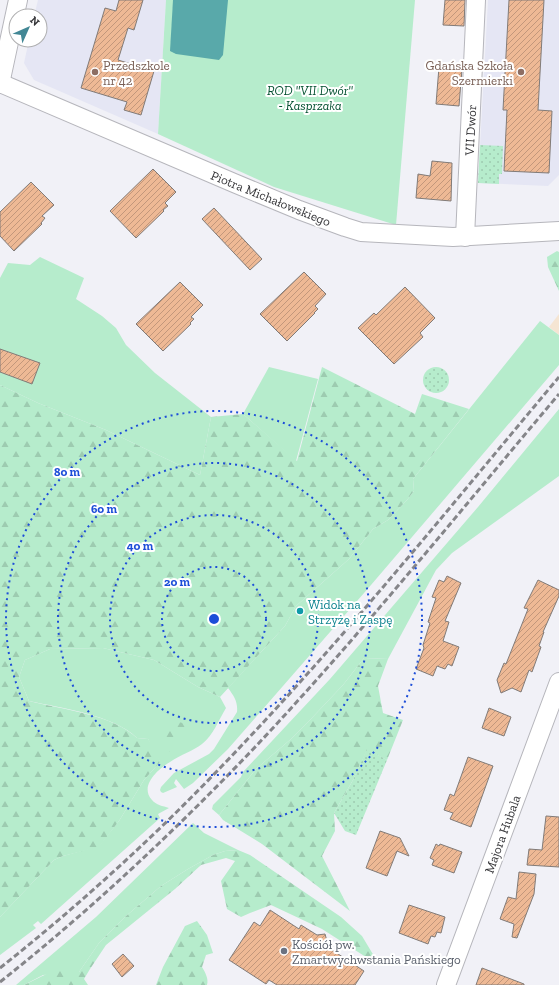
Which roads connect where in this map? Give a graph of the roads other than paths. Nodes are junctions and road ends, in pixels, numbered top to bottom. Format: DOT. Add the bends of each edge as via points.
graph roads {
  1 [pos="18,0"];
  2 [pos="476,0"];
  3 [pos="0,83"];
  4 [pos="559,231"];
  5 [pos="465,237"];
  6 [pos="559,682"];
  7 [pos="446,985"];
  1 -- 3 [label="street"];
  2 -- 5 [label="street, VII Dwór"];
  3 -- 5 [label="street, Piotra Michałowskiego" via="234,183 345,227 368,232"];
  4 -- 5 [label="street, Piotra Michałowskiego"];
  6 -- 7 [label="street, Majora Hubala"];
}
